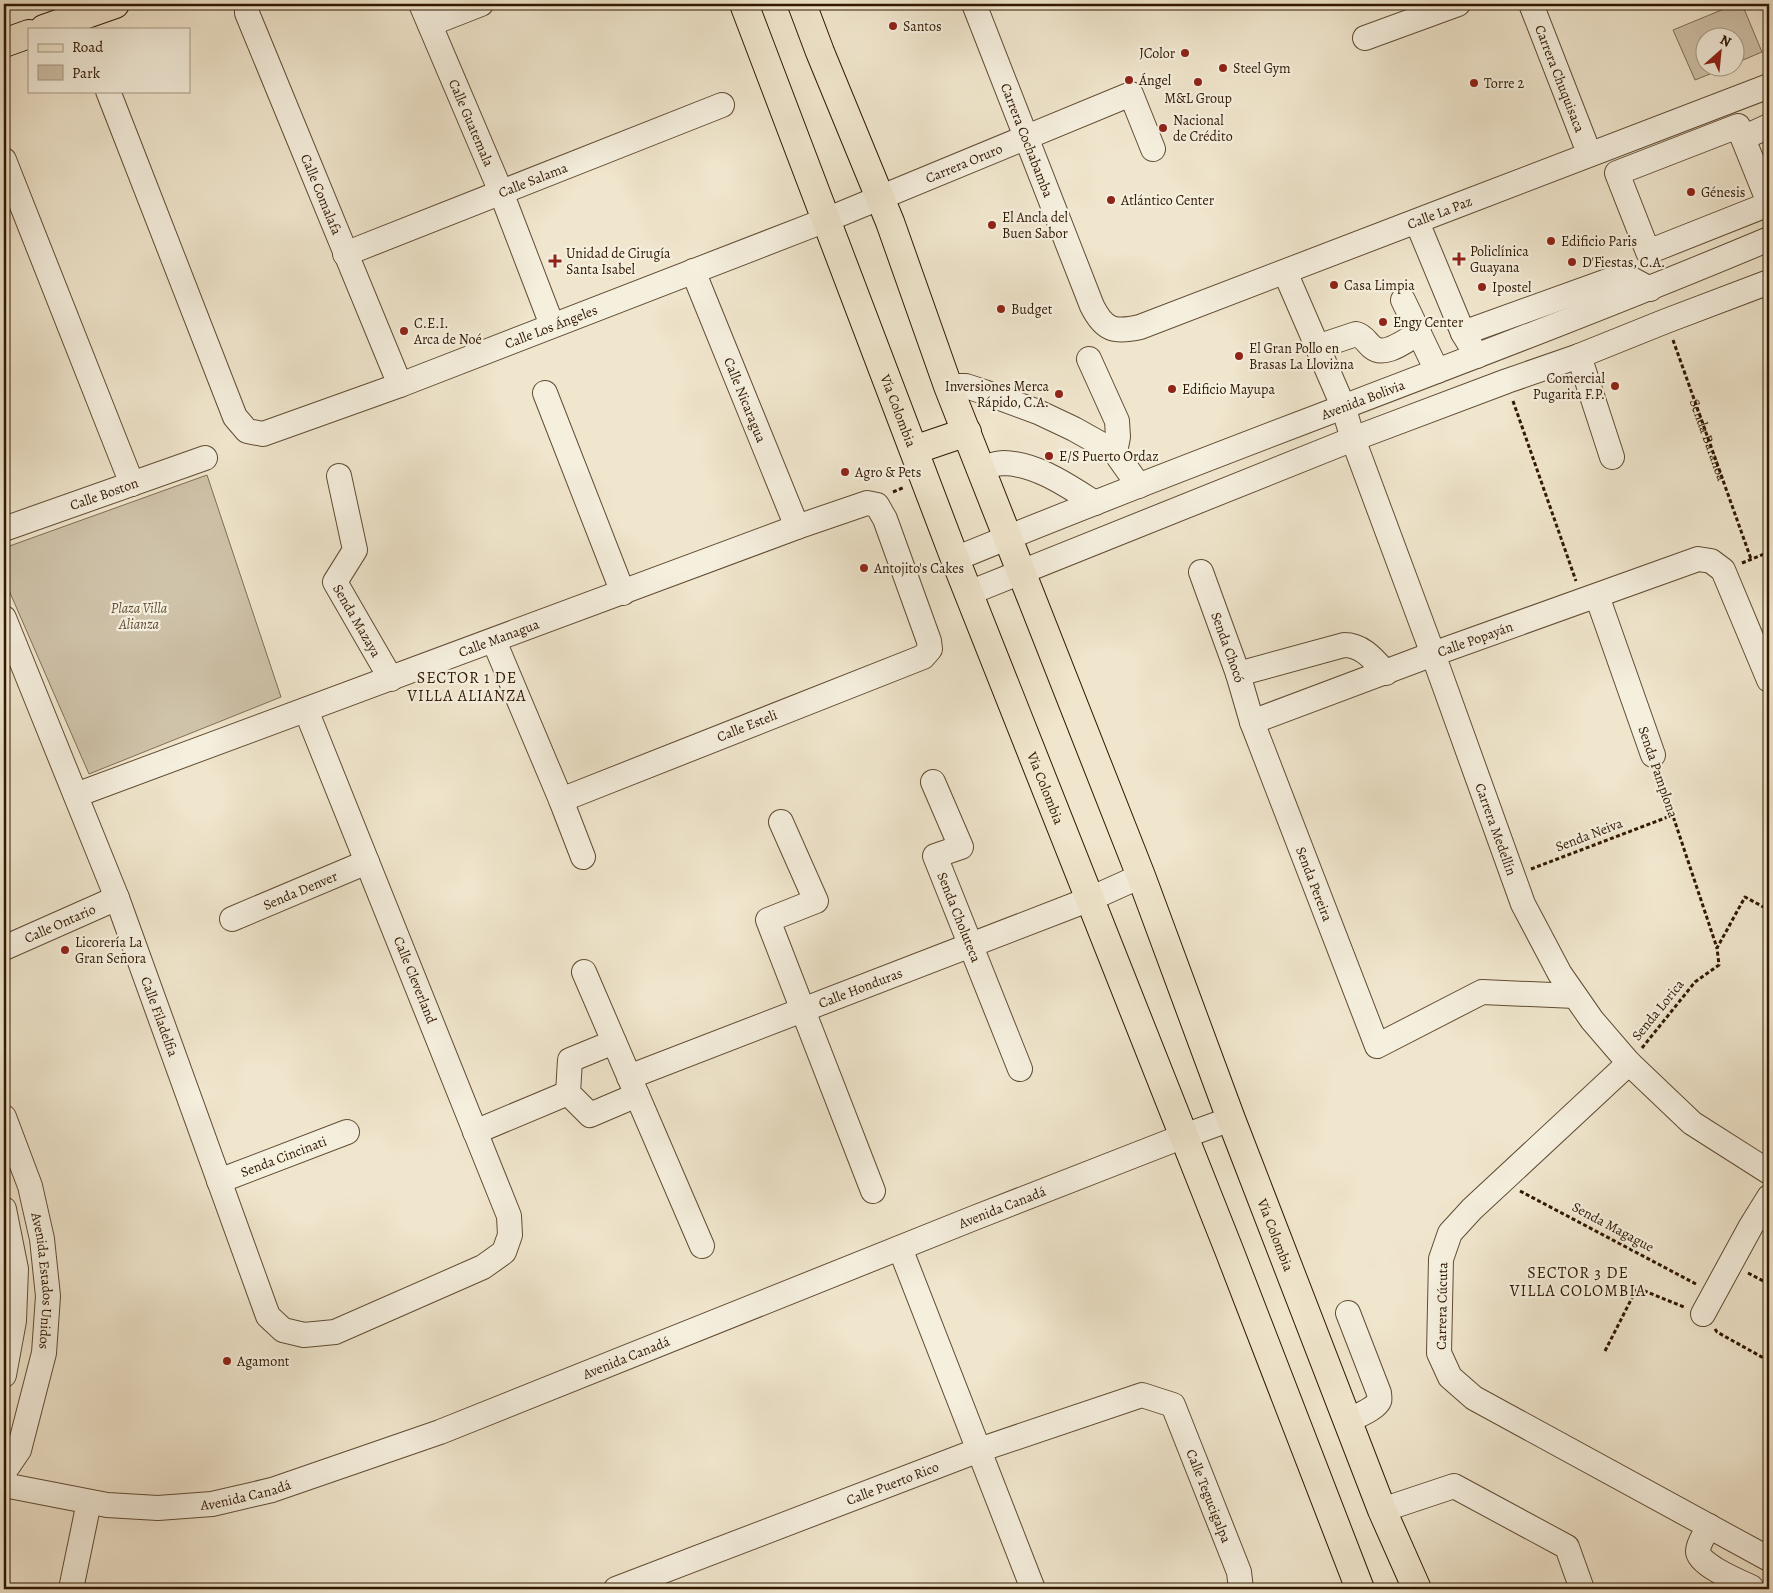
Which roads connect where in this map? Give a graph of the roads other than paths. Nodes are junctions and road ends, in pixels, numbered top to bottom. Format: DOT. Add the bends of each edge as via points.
graph roads {
  1 [pos="115,4"];
  2 [pos="248,4"];
  3 [pos="481,4"];
  4 [pos="744,4"];
  5 [pos="802,4"];
  6 [pos="974,4"];
  7 [pos="1458,4"];
  8 [pos="1531,4"];
  9 [pos="425,14"];
  10 [pos="47,28"];
  11 [pos="28,34"];
  12 [pos="1365,38"];
  13 [pos="4,43"];
  14 [pos="1769,86"];
  15 [pos="108,92"];
  16 [pos="722,105"];
  17 [pos="1769,126"];
  18 [pos="1026,137"];
  19 [pos="1743,138"];
  20 [pos="1153,148"];
  21 [pos="1589,153"];
  22 [pos="4,160"];
  23 [pos="501,192"];
  24 [pos="880,199"];
  25 [pos="1769,204"];
  26 [pos="826,220"];
  27 [pos="1417,222"];
  28 [pos="1769,239"];
  29 [pos="345,254"];
  30 [pos="693,271"];
  31 [pos="1285,272"];
  32 [pos="1769,282"];
  33 [pos="1650,289"];
  34 [pos="1403,300"];
  35 [pos="552,325"];
  36 [pos="1109,327"];
  37 [pos="1419,333"];
  38 [pos="1463,334"];
  39 [pos="1317,347"];
  40 [pos="1477,356"];
  41 [pos="1579,356"];
  42 [pos="1089,358"];
  43 [pos="1437,371"];
  44 [pos="400,384"];
  45 [pos="948,386"];
  46 [pos="545,393"];
  47 [pos="1343,406"];
  48 [pos="967,432"];
  49 [pos="1353,439"];
  50 [pos="914,450"];
  51 [pos="1115,452"];
  52 [pos="205,458"];
  53 [pos="1612,458"];
  54 [pos="981,468"];
  55 [pos="339,476"];
  56 [pos="132,484"];
  57 [pos="1139,486"];
  58 [pos="1095,503"];
  59 [pos="797,527"];
  60 [pos="4,529"];
  61 [pos="1007,538"];
  62 [pos="955,560"];
  63 [pos="1022,572"];
  64 [pos="1201,572"];
  65 [pos="623,593"];
  66 [pos="970,593"];
  67 [pos="1590,598"];
  68 [pos="4,618"];
  69 [pos="930,649"];
  70 [pos="498,651"];
  71 [pos="1433,654"];
  72 [pos="1386,673"];
  73 [pos="1238,674"];
  74 [pos="391,679"];
  75 [pos="1769,680"];
  76 [pos="306,710"];
  77 [pos="1252,722"];
  78 [pos="1653,755"];
  79 [pos="933,782"];
  80 [pos="76,795"];
  81 [pos="561,800"];
  82 [pos="781,822"];
  83 [pos="583,857"];
  84 [pos="367,862"];
  85 [pos="1141,876"];
  86 [pos="117,898"];
  87 [pos="1090,899"];
  88 [pos="232,919"];
  89 [pos="970,945"];
  90 [pos="4,948"];
  91 [pos="584,972"];
  92 [pos="1575,996"];
  93 [pos="802,1010"];
  94 [pos="614,1042"];
  95 [pos="1629,1064"];
  96 [pos="1020,1069"];
  97 [pos="633,1086"];
  98 [pos="568,1093"];
  99 [pos="4,1117"];
  100 [pos="1231,1119"];
  101 [pos="347,1132"];
  102 [pos="476,1132"];
  103 [pos="1184,1136"];
  104 [pos="1769,1172"];
  105 [pos="219,1181"];
  106 [pos="873,1191"];
  107 [pos="1769,1197"];
  108 [pos="4,1209"];
  109 [pos="702,1246"];
  110 [pos="900,1248"];
  111 [pos="1348,1313"];
  112 [pos="1703,1314"];
  113 [pos="283,1330"];
  114 [pos="4,1375"];
  115 [pos="1173,1405"];
  116 [pos="1348,1421"];
  117 [pos="978,1450"];
  118 [pos="4,1472"];
  119 [pos="4,1485"];
  120 [pos="89,1502"];
  121 [pos="1382,1510"];
  122 [pos="1709,1526"];
  123 [pos="1768,1558"];
  124 [pos="1751,1588"];
  125 [pos="71,1589"];
  126 [pos="616,1589"];
  127 [pos="1033,1589"];
  128 [pos="1241,1589"];
  129 [pos="1360,1589"];
  130 [pos="1417,1589"];
  131 [pos="1582,1589"];
  1 -- 10 [label="main road"];
  2 -- 29 [label="street, Calle Comalafa" via="247,13"];
  3 -- 9 [label="street"];
  4 -- 26 [label="main road, Vía Colombia"];
  5 -- 24 [label="main road, Vía Colombia"];
  6 -- 18 [label="street, Carrera Cochabamba"];
  7 -- 12 [label="street"];
  8 -- 21 [label="street, Carrera Chuquisaca"];
  9 -- 23 [label="street, Calle Guatemala"];
  11 -- 13 [label="main road"];
  14 -- 21 [label="street, Calle La Paz"];
  15 -- 44 [label="street, Calle Los Ángeles" via="235,417 247,430 263,434"];
  16 -- 23 [label="street, Calle Salama"];
  17 -- 19 [label="street"];
  18 -- 20 [label="street, Carrera Oruro" via="1131,94"];
  18 -- 24 [label="street, Carrera Oruro"];
  18 -- 36 [label="street, Carrera Cochabamba" via="1092,306 1098,319"];
  19 -- 25 [label="street"];
  19 -- 25 [label="street" via="1738,126 1617,174 1648,252"];
  21 -- 27 [label="street, Calle La Paz"];
  22 -- 56 [label="street"];
  23 -- 29 [label="street, Calle Salama"];
  23 -- 35 [label="street, Calle Guatemala"];
  24 -- 26 [label="street, Carrera Oruro"];
  24 -- 45 [label="main road, Vía Colombia"];
  26 -- 30 [label="street, Calle Los Ángeles"];
  26 -- 50 [label="main road, Vía Colombia"];
  27 -- 31 [label="street, Calle La Paz"];
  27 -- 38 [label="street"];
  28 -- 33 [label="street, Avenida Bolivia"];
  29 -- 44 [label="street, Calle Comalafa"];
  30 -- 35 [label="street, Calle Los Ángeles"];
  30 -- 59 [label="street, Calle Nicaragua"];
  31 -- 36 [label="street, Calle La Paz" via="1140,328 1122,331"];
  31 -- 39 [label="street, Carrera Medellín"];
  32 -- 41 [label="street"];
  33 -- 38 [label="street" via="1624,275"];
  33 -- 40 [label="street, Avenida Bolivia"];
  34 -- 37 [label="street"];
  35 -- 44 [label="street, Calle Los Ángeles"];
  37 -- 39 [label="street" via="1380,352 1356,334"];
  37 -- 43 [label="street"];
  38 -- 40 [label="street"];
  39 -- 47 [label="street, Carrera Medellín"];
  40 -- 43 [label="street, Avenida Bolivia"];
  41 -- 49 [label="street"];
  41 -- 53 [label="street"];
  42 -- 51 [label="street" via="1117,420"];
  43 -- 47 [label="street, Avenida Bolivia"];
  45 -- 48 [label="main road, Vía Colombia"];
  45 -- 51 [label="street" via="966,386 1038,412"];
  46 -- 65 [label="street"];
  47 -- 49 [label="street, Carrera Medellín"];
  47 -- 57 [label="street, Avenida Bolivia"];
  48 -- 50 [label="main road"];
  48 -- 54 [label="main road, Vía Colombia"];
  49 -- 63 [label="street"];
  49 -- 71 [label="street, Carrera Medellín"];
  50 -- 62 [label="main road, Vía Colombia"];
  51 -- 57 [label="street"];
  52 -- 56 [label="street, Calle Boston"];
  54 -- 58 [label="street" via="1002,463 1044,473"];
  54 -- 61 [label="main road, Vía Colombia"];
  55 -- 74 [label="street, Senda Mazaya" via="355,550 335,582"];
  56 -- 60 [label="street, Calle Boston"];
  57 -- 58 [label="street, Avenida Bolivia"];
  58 -- 61 [label="street, Avenida Bolivia"];
  59 -- 65 [label="street, Calle Managua"];
  59 -- 69 [label="street, Calle Managua" via="866,502 877,506 885,519"];
  61 -- 62 [label="street, Avenida Bolivia"];
  61 -- 63 [label="main road, Vía Colombia"];
  62 -- 66 [label="main road, Vía Colombia"];
  63 -- 66 [label="street"];
  63 -- 85 [label="main road, Vía Colombia"];
  64 -- 73 [label="street, Senda Chocó"];
  65 -- 70 [label="street, Calle Managua"];
  66 -- 87 [label="main road, Vía Colombia"];
  67 -- 71 [label="street, Calle Popayán"];
  67 -- 75 [label="street, Calle Popayán" via="1698,559 1711,561 1723,570"];
  67 -- 78 [label="street, Senda Pamplona"];
  68 -- 80 [label="street, Calle Filadelfia"];
  69 -- 81 [label="street, Calle Esteli" via="923,657"];
  70 -- 74 [label="street, Calle Managua"];
  70 -- 81 [label="street"];
  71 -- 72 [label="street, Calle Popayán"];
  71 -- 92 [label="street, Carrera Medellín" via="1523,904"];
  72 -- 73 [label="street" via="1366,651 1344,645"];
  72 -- 77 [label="street, Calle Popayán"];
  73 -- 77 [label="street, Senda Chocó"];
  74 -- 76 [label="street, Calle Managua"];
  76 -- 80 [label="street, Calle Managua"];
  76 -- 84 [label="street, Calle Cleverland"];
  77 -- 92 [label="street, Senda Pereira" via="1377,1046 1482,992"];
  79 -- 89 [label="street, Senda Choluteca" via="960,847 934,856"];
  80 -- 86 [label="street, Calle Filadelfia"];
  81 -- 83 [label="street"];
  82 -- 93 [label="street" via="816,901 768,920"];
  84 -- 88 [label="street, Senda Denver"];
  84 -- 102 [label="street, Calle Cleverland"];
  85 -- 87 [label="street"];
  85 -- 100 [label="main road, Vía Colombia"];
  86 -- 90 [label="street, Calle Ontario"];
  86 -- 105 [label="street, Calle Filadelfia"];
  87 -- 89 [label="street, Calle Honduras"];
  87 -- 103 [label="main road, Vía Colombia"];
  89 -- 93 [label="street, Calle Honduras"];
  89 -- 96 [label="street, Senda Choluteca"];
  91 -- 94 [label="street"];
  92 -- 95 [label="street, Carrera Medellín"];
  93 -- 97 [label="street, Calle Honduras"];
  93 -- 106 [label="street"];
  94 -- 97 [label="street"];
  94 -- 98 [label="street" via="570,1060"];
  95 -- 104 [label="street, Carrera Medellín" via="1692,1122"];
  95 -- 122 [label="street, Carrera Cúcuta" via="1450,1233 1441,1259 1439,1353 1450,1377 1474,1398"];
  97 -- 98 [label="street, Calle Honduras" via="590,1115"];
  97 -- 109 [label="street"];
  98 -- 102 [label="street"];
  99 -- 118 [label="street, Avenida Estados Unidos" via="30,1186 42,1239 48,1296 42,1361 19,1450"];
  100 -- 103 [label="street, Avenida Canadá"];
  100 -- 116 [label="main road, Vía Colombia"];
  101 -- 105 [label="street, Senda Cincinati"];
  102 -- 113 [label="street, Calle Cleverland" via="509,1216 510,1235 504,1252 484,1267 335,1332 304,1335"];
  103 -- 110 [label="street, Avenida Canadá"];
  103 -- 129 [label="main road, Vía Colombia"];
  105 -- 113 [label="street, Calle Filadelfia" via="268,1316"];
  107 -- 112 [label="street"];
  108 -- 114 [label="street, Avenida Estados Unidos" via="16,1269 14,1321"];
  110 -- 117 [label="street"];
  110 -- 120 [label="street, Avenida Canadá" via="440,1432 272,1490 212,1504 158,1508"];
  111 -- 116 [label="street" via="1380,1400 1368,1411"];
  115 -- 117 [label="street, Calle Puerto Rico" via="1142,1395"];
  115 -- 128 [label="street, Calle Tegucigalpa" via="1239,1572"];
  116 -- 121 [label="main road, Vía Colombia"];
  117 -- 126 [label="street, Calle Puerto Rico"];
  117 -- 127 [label="street"];
  119 -- 120 [label="street, Avenida Canadá"];
  120 -- 125 [label="street"];
  121 -- 130 [label="main road, Vía Colombia"];
  121 -- 131 [label="street" via="1454,1486 1567,1548"];
  122 -- 123 [label="street, Carrera Cúcuta"];
  122 -- 124 [label="street" via="1698,1550 1700,1557 1708,1565"];
  123 -- 124 [label="street"];
}
